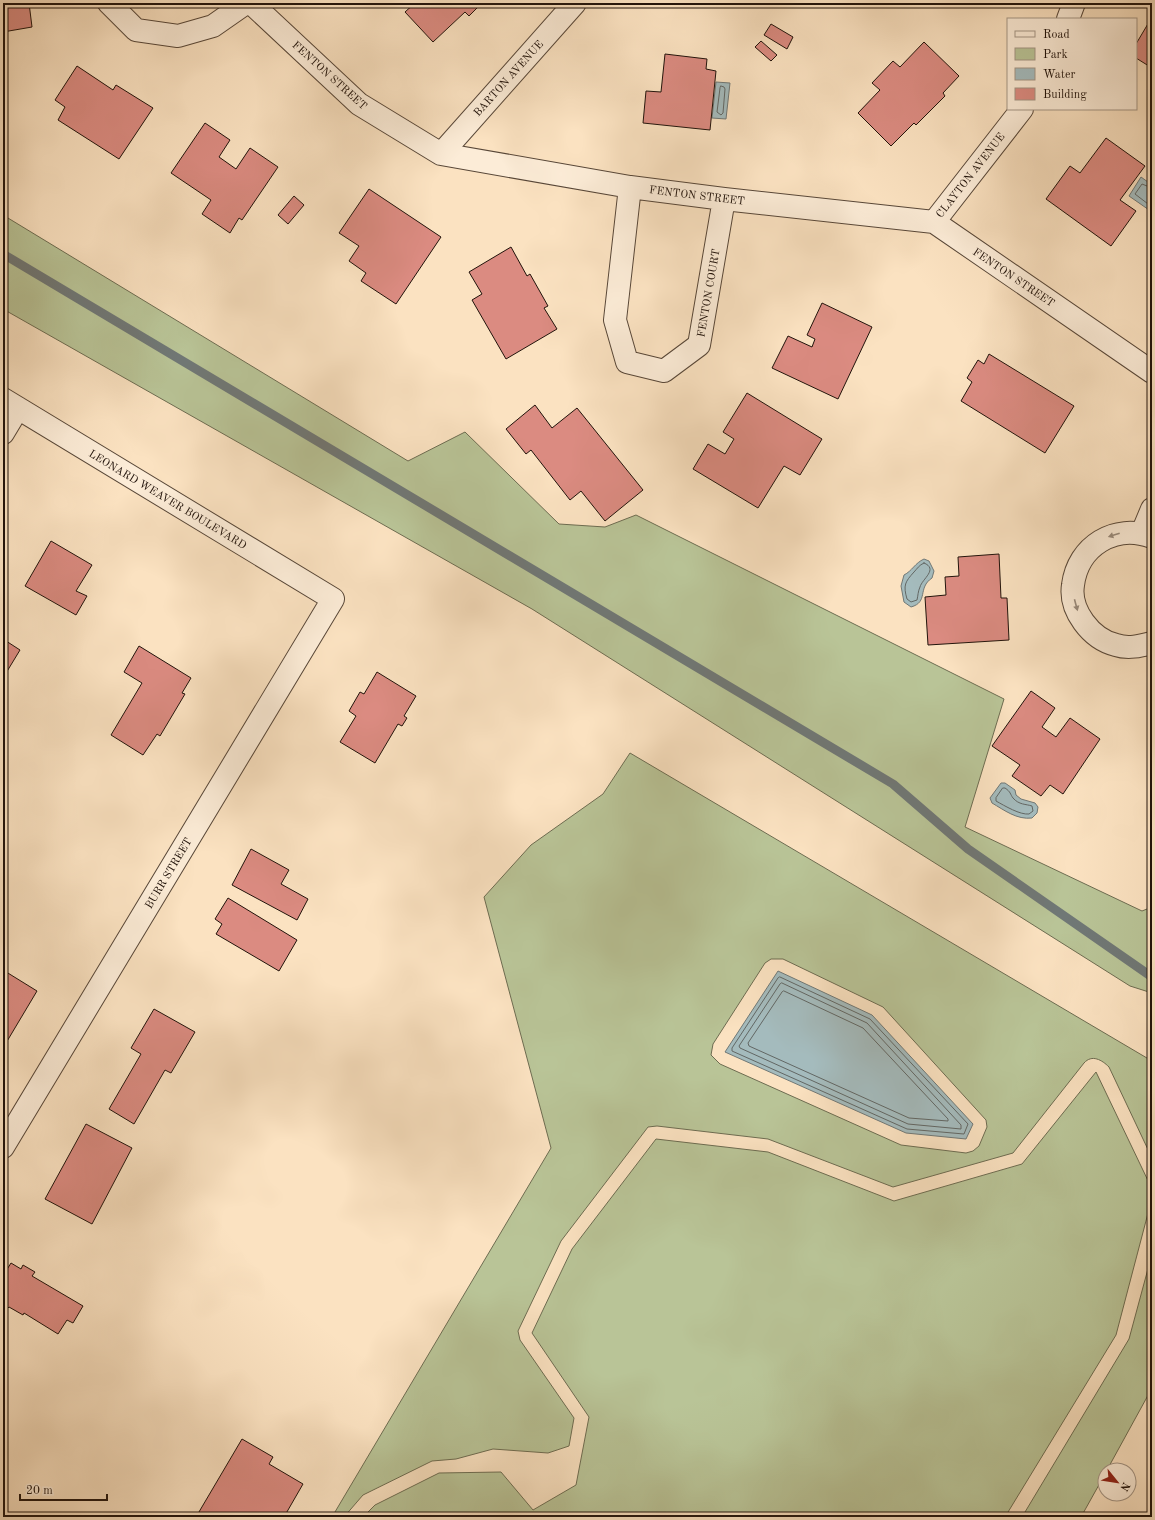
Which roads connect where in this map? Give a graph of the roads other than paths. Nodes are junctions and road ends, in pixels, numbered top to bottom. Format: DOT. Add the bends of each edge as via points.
graph roads {
  1 [pos="109,3"];
  2 [pos="246,3"];
  3 [pos="251,3"];
  4 [pos="575,3"];
  5 [pos="1074,3"];
  6 [pos="1068,18"];
  7 [pos="1021,110"];
  8 [pos="441,154"];
  9 [pos="630,187"];
  10 [pos="724,199"];
  11 [pos="934,222"];
  12 [pos="1152,372"];
  13 [pos="10,404"];
  14 [pos="3,433"];
  15 [pos="1152,509"];
  16 [pos="1147,535"];
  17 [pos="333,599"];
  18 [pos="1152,643"];
  19 [pos="3,1147"];
  1 -- 2 [label="street" via="136,30 178,36 213,26"];
  3 -- 8 [label="street, FENTON STREET" via="359,104"];
  4 -- 8 [label="street, BARTON AVENUE"];
  5 -- 6 [label="street"];
  7 -- 11 [label="street, CLAYTON AVENUE"];
  8 -- 9 [label="street, FENTON STREET"];
  9 -- 10 [label="street, FENTON STREET"];
  9 -- 10 [label="street, FENTON COURT" via="615,320 627,362 664,371 700,345"];
  10 -- 11 [label="street, FENTON STREET"];
  11 -- 12 [label="street, FENTON STREET"];
  13 -- 14 [label="street"];
  13 -- 17 [label="street, LEONARD WEAVER BOULEVARD"];
  15 -- 16 [label="street"];
  16 -- 18 [label="street, one-way" via="1122,532 1104,538 1088,550 1077,567 1073,586 1075,606 1083,624 1098,637 1115,646 1136,647"];
  17 -- 19 [label="street, BURR STREET"];
}
